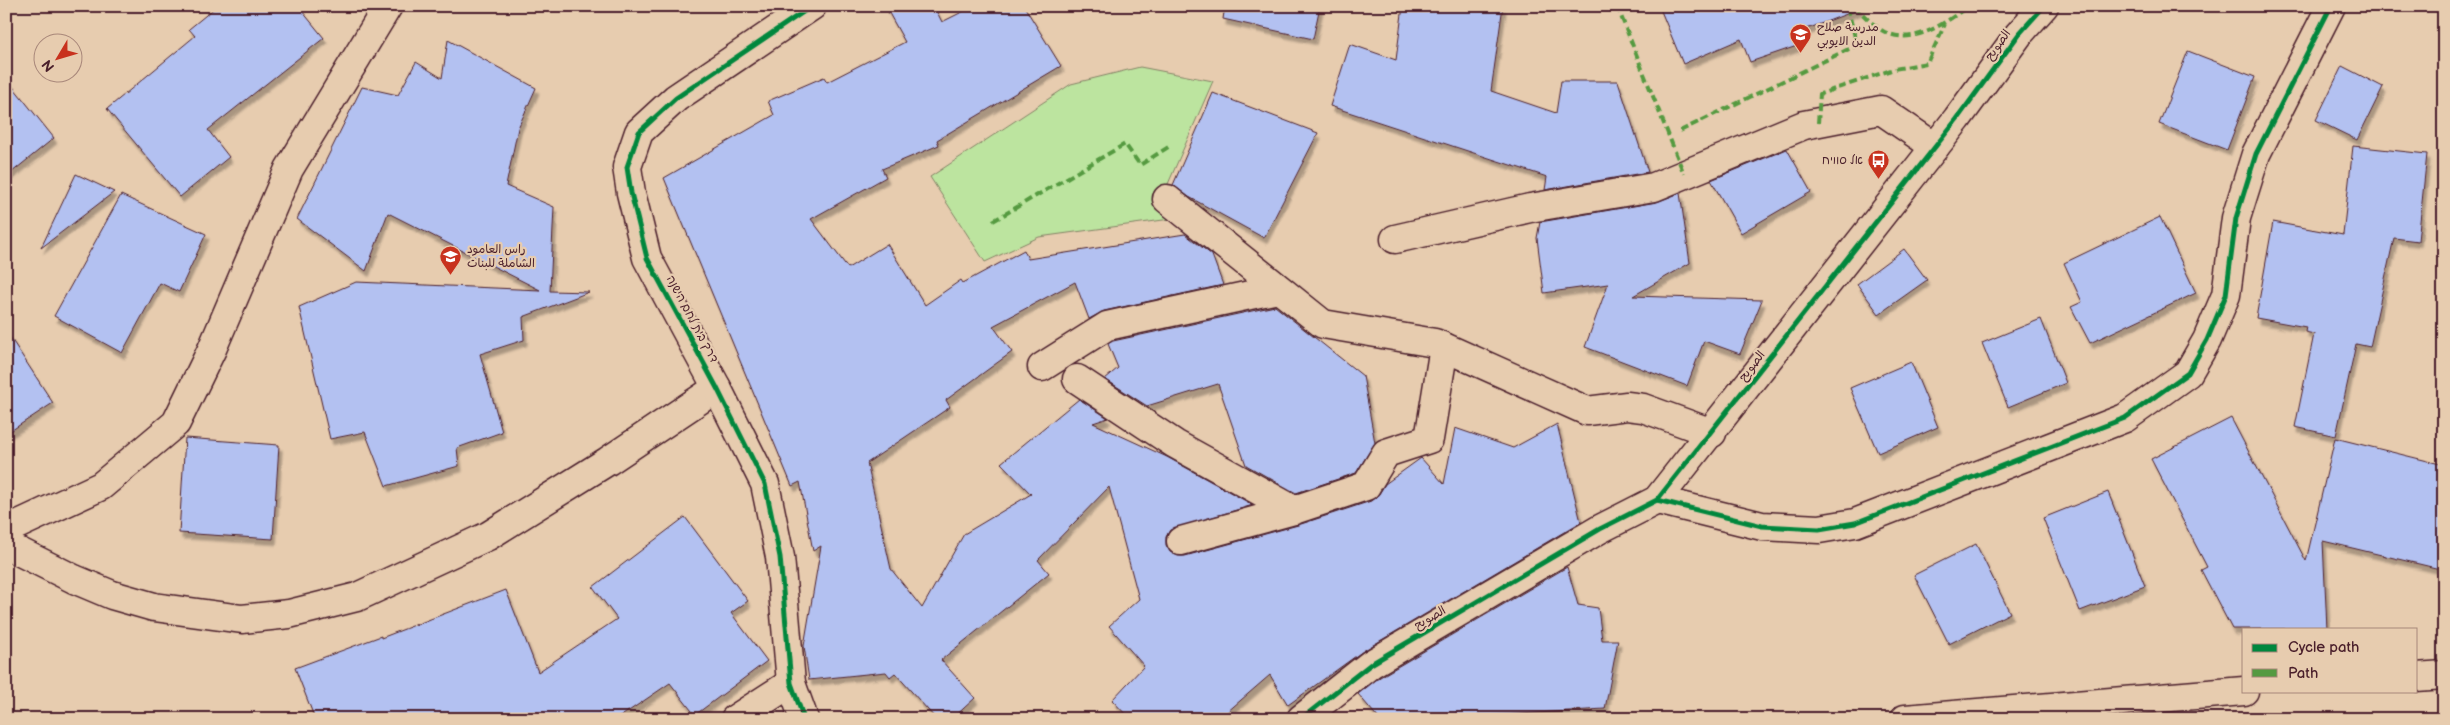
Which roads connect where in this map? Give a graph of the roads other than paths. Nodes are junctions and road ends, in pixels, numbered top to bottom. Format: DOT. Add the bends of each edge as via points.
graph roads {
  1 [pos="388,6"];
  2 [pos="812,6"];
  3 [pos="2044,6"];
  4 [pos="2331,6"];
  5 [pos="1935,147"];
  6 [pos="1167,199"];
  7 [pos="1395,240"];
  8 [pos="1278,289"];
  9 [pos="1444,347"];
  10 [pos="1042,367"];
  11 [pos="1077,379"];
  12 [pos="717,388"];
  13 [pos="1712,433"];
  14 [pos="1657,500"];
  15 [pos="1294,510"];
  16 [pos="6,530"];
  17 [pos="1181,541"];
  18 [pos="6,545"];
  19 [pos="2444,675"];
  20 [pos="2418,677"];
  21 [pos="790,683"];
  22 [pos="2242,691"];
  23 [pos="735,719"];
  24 [pos="804,719"];
  25 [pos="1301,719"];
  26 [pos="1906,719"];
  1 -- 16 [label="street" via="289,169 212,349 176,423 101,486"];
  2 -- 12 [label="street, דרך בית לחם הישנה" via="676,98 639,132 627,167 647,258"];
  3 -- 5 [label="street, الصويح" via="2018,34"];
  4 -- 14 [label="street" via="2256,154 2236,218 2226,295 2207,340 2188,373 2161,394 2125,418 1855,523 1819,529 1762,526"];
  5 -- 7 [label="street" via="1881,110 1804,125 1654,187 1530,208"];
  5 -- 13 [label="street, الصويح"];
  6 -- 8 [label="street"];
  8 -- 9 [label="street" via="1323,324"];
  8 -- 10 [label="street" via="1107,326"];
  9 -- 13 [label="street" via="1587,411 1627,406 1642,408"];
  9 -- 15 [label="street" via="1429,438 1386,453 1366,486"];
  11 -- 15 [label="street" via="1175,444"];
  12 -- 18 [label="street" via="488,536 357,597 289,614 242,619 154,607 74,579"];
  12 -- 21 [label="street, דרך בית לחם הישנה" via="765,484 780,557"];
  13 -- 14 [label="street, الصويح"];
  14 -- 25 [label="street, الصويح" via="1600,529 1370,664"];
  15 -- 17 [label="street"];
  19 -- 20 [label="street"];
  21 -- 23 [label="street"];
  21 -- 24 [label="street, דרך בית לחם הישנה"];
  22 -- 26 [label="street"];
}
